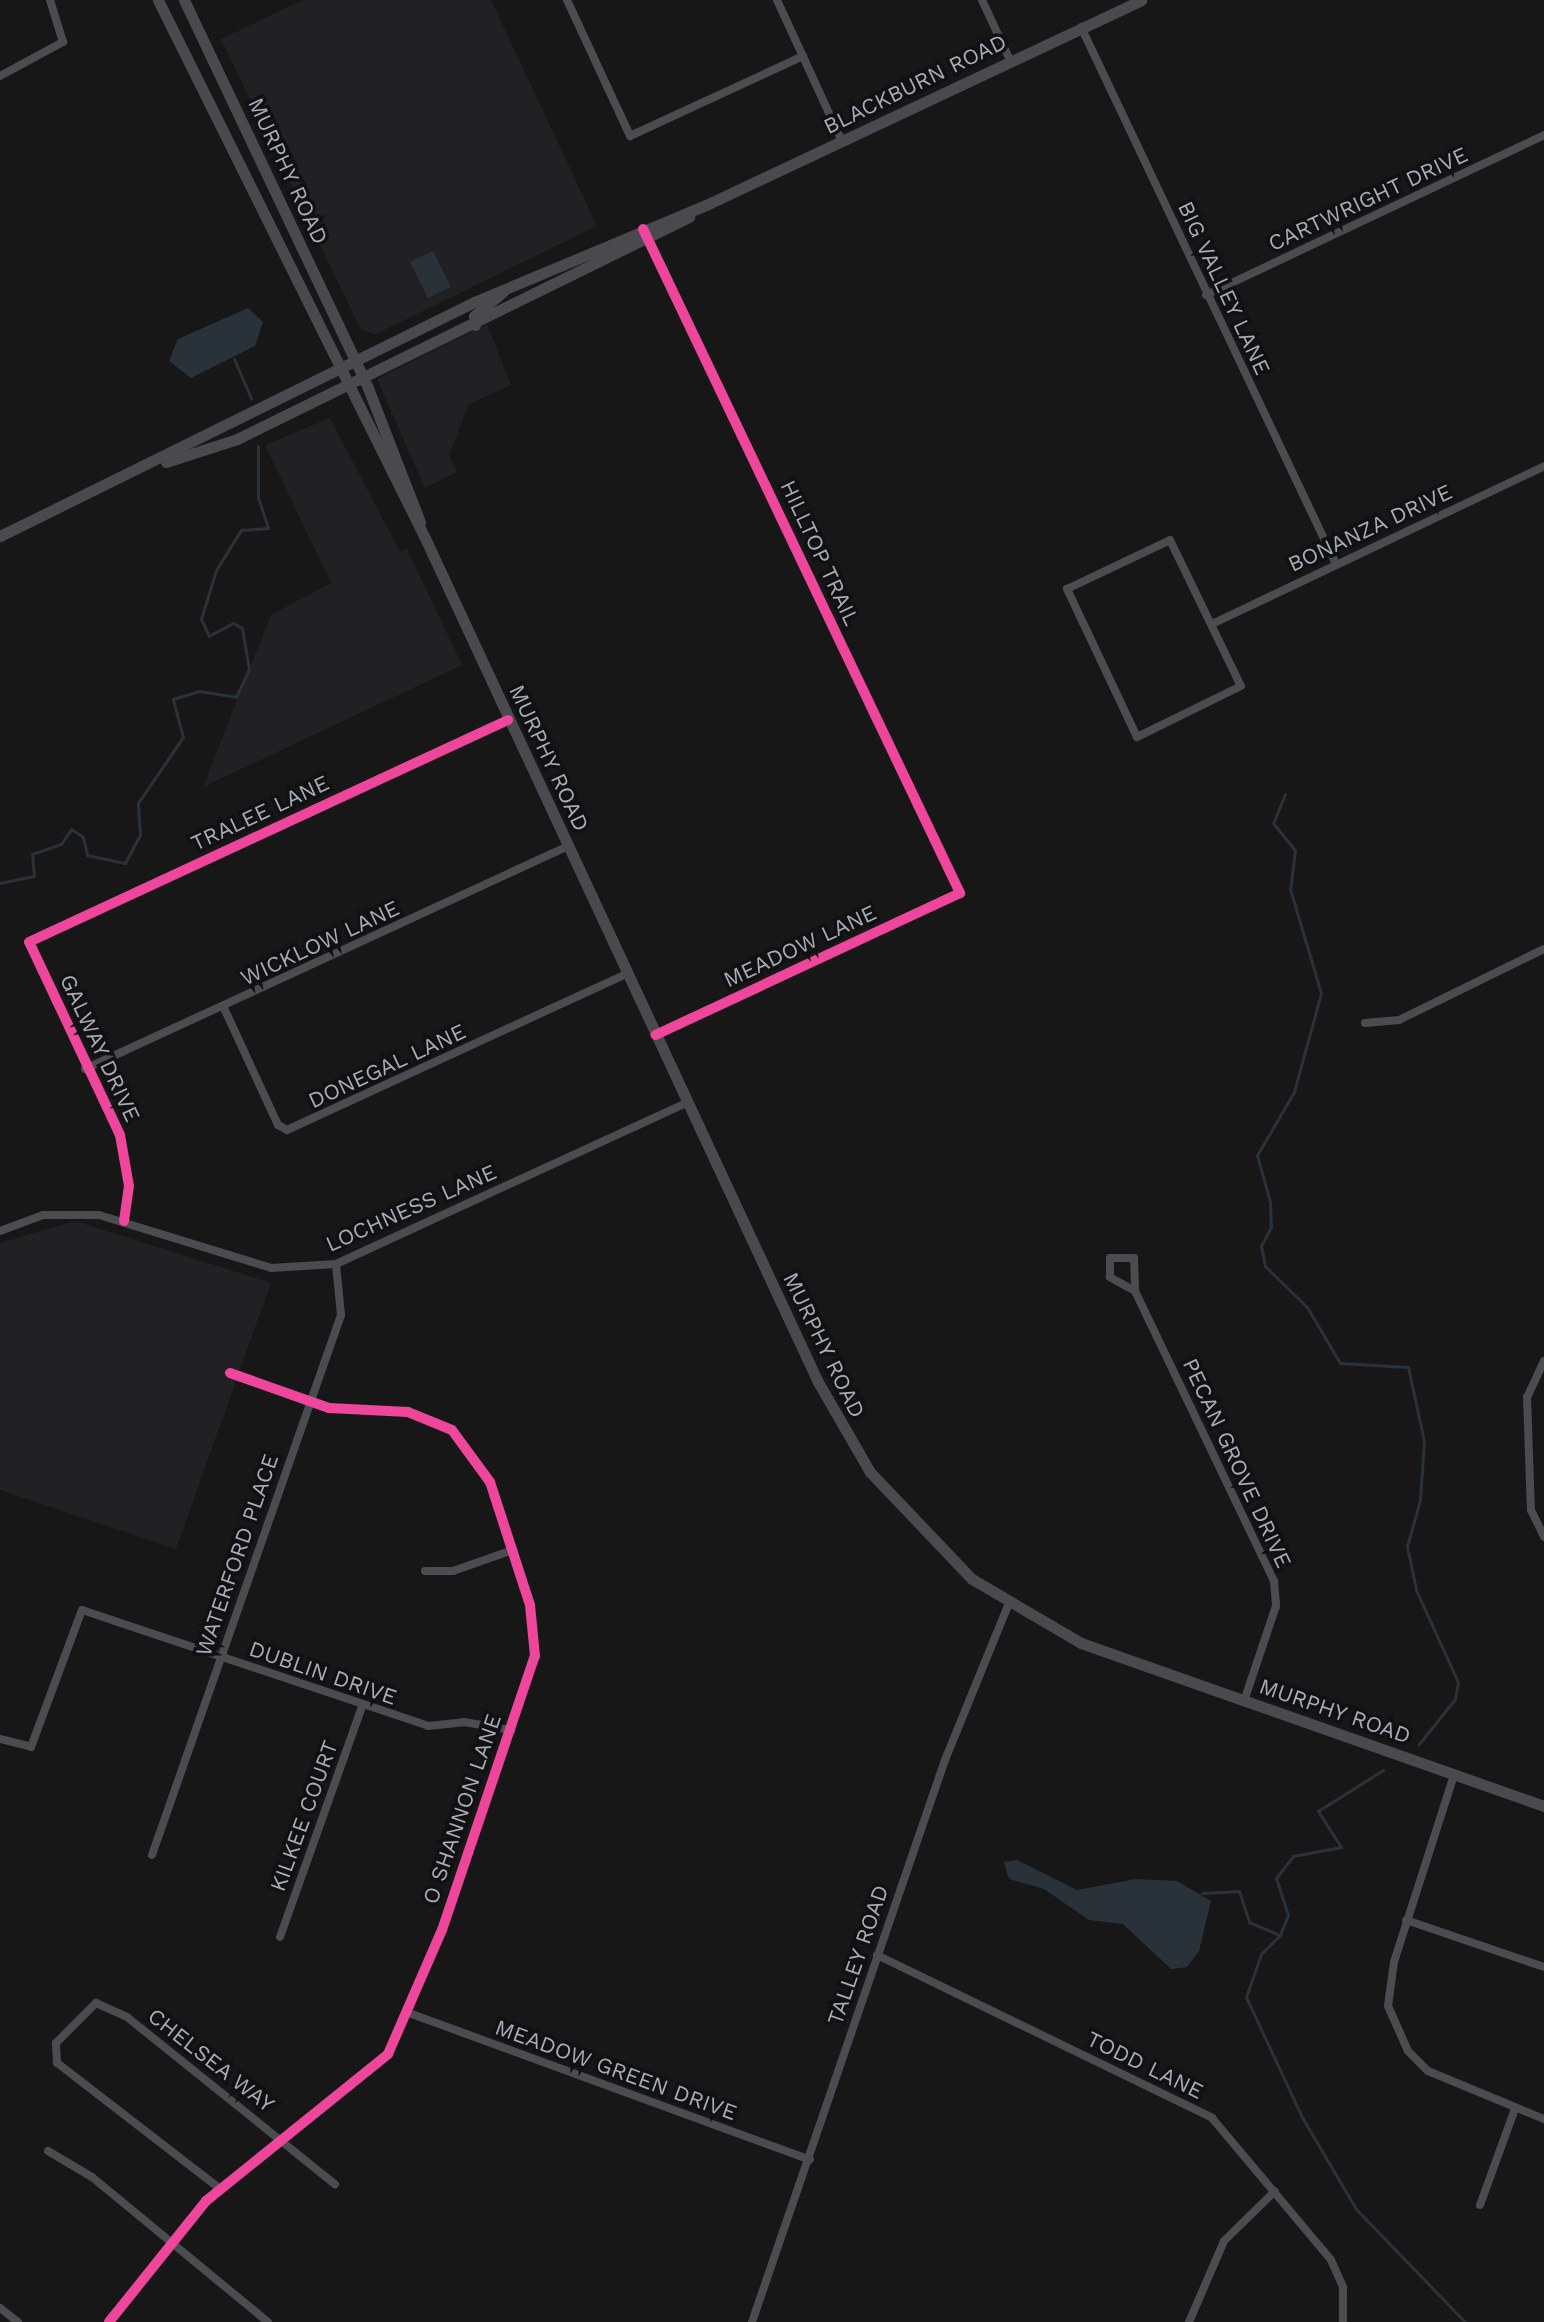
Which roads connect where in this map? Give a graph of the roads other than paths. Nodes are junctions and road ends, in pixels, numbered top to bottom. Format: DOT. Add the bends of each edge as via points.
graph roads {
  1 [pos="50,0"];
  2 [pos="158,0"];
  3 [pos="184,0"];
  4 [pos="567,0"];
  5 [pos="777,0"];
  6 [pos="982,0"];
  7 [pos="1141,0"];
  8 [pos="1081,27"];
  9 [pos="803,56"];
  10 [pos="1010,60"];
  11 [pos="0,76"];
  12 [pos="1544,135"];
  13 [pos="842,141"];
  14 [pos="270,180"];
  15 [pos="250,190"];
  16 [pos="706,205"];
  17 [pos="643,229"];
  18 [pos="649,241"];
  19 [pos="559,263"];
  20 [pos="516,282"];
  21 [pos="567,282"];
  22 [pos="1206,295"];
  23 [pos="475,325"];
  24 [pos="354,358"];
  25 [pos="337,366"];
  26 [pos="364,378"];
  27 [pos="347,386"];
  28 [pos="1544,466"];
  29 [pos="146,469"];
  30 [pos="0,536"];
  31 [pos="425,538"];
  32 [pos="1336,564"];
  33 [pos="1212,624"];
  34 [pos="508,720"];
  35 [pos="568,846"];
  36 [pos="960,893"];
  37 [pos="29,942"];
  38 [pos="1544,949"];
  39 [pos="628,973"];
  40 [pos="224,1008"];
  41 [pos="1365,1023"];
  42 [pos="656,1035"];
  43 [pos="85,1069"];
  44 [pos="688,1102"];
  45 [pos="124,1221"];
  46 [pos="1,1229"];
  47 [pos="336,1264"];
  48 [pos="1135,1291"];
  49 [pos="1544,1361"];
  50 [pos="230,1373"];
  51 [pos="310,1401"];
  52 [pos="1544,1537"];
  53 [pos="513,1550"];
  54 [pos="425,1571"];
  55 [pos="1009,1603"];
  56 [pos="221,1657"];
  57 [pos="1244,1701"];
  58 [pos="362,1707"];
  59 [pos="511,1730"];
  60 [pos="0,1739"];
  61 [pos="1454,1775"];
  62 [pos="1544,1806"];
  63 [pos="152,1855"];
  64 [pos="1406,1920"];
  65 [pos="280,1937"];
  66 [pos="877,1955"];
  67 [pos="1544,1967"];
  68 [pos="409,2013"];
  69 [pos="1515,2109"];
  70 [pos="1544,2119"];
  71 [pos="279,2140"];
  72 [pos="48,2151"];
  73 [pos="810,2160"];
  74 [pos="335,2184"];
  75 [pos="219,2188"];
  76 [pos="1275,2191"];
  77 [pos="1480,2205"];
  78 [pos="173,2244"];
  79 [pos="0,2308"];
  80 [pos="18,2322"];
  81 [pos="109,2322"];
  82 [pos="268,2322"];
  83 [pos="752,2322"];
  84 [pos="1189,2322"];
  85 [pos="1343,2322"];
  1 -- 11 [label="street" via="63,42"];
  2 -- 15 [label="main road, MURPHY ROAD"];
  3 -- 14 [label="main road, MURPHY ROAD"];
  4 -- 9 [label="street" via="630,136"];
  5 -- 9 [label="street"];
  6 -- 10 [label="street"];
  7 -- 8 [label="main road, BLACKBURN ROAD"];
  8 -- 10 [label="main road, BLACKBURN ROAD"];
  8 -- 22 [label="street, BIG VALLEY LANE"];
  9 -- 13 [label="street"];
  10 -- 13 [label="main road, BLACKBURN ROAD"];
  12 -- 22 [label="street, CARTWRIGHT DRIVE"];
  13 -- 16 [label="main road, BLACKBURN ROAD"];
  14 -- 15 [label="main road"];
  14 -- 24 [label="main road, MURPHY ROAD"];
  15 -- 25 [label="main road, MURPHY ROAD"];
  16 -- 17 [label="main road, BLACKBURN ROAD"];
  16 -- 18 [label="main road, BLACKBURN ROAD"];
  17 -- 18 [label="street, HILLTOP TRAIL"];
  17 -- 19 [label="main road, BLACKBURN ROAD"];
  18 -- 21 [label="main road, BLACKBURN ROAD"];
  18 -- 36 [label="street, HILLTOP TRAIL"];
  19 -- 20 [label="main road, BLACKBURN ROAD"];
  19 -- 21 [label="main road"];
  20 -- 23 [label="main road" via="476,313"];
  20 -- 24 [label="main road, BLACKBURN ROAD"];
  21 -- 23 [label="main road, BLACKBURN ROAD"];
  22 -- 32 [label="street, BIG VALLEY LANE"];
  23 -- 26 [label="main road, BLACKBURN ROAD"];
  24 -- 25 [label="main road, BLACKBURN ROAD"];
  24 -- 26 [label="main road, MURPHY ROAD"];
  25 -- 27 [label="main road, MURPHY ROAD"];
  25 -- 29 [label="main road, BLACKBURN ROAD"];
  26 -- 27 [label="main road, BLACKBURN ROAD"];
  26 -- 31 [label="main road, MURPHY ROAD" via="405,469"];
  27 -- 29 [label="main road, BLACKBURN ROAD" via="237,439"];
  27 -- 31 [label="main road, MURPHY ROAD"];
  28 -- 32 [label="street, BONANZA DRIVE"];
  29 -- 30 [label="main road"];
  31 -- 34 [label="main road, MURPHY ROAD"];
  32 -- 33 [label="street, BONANZA DRIVE"];
  33 -- 33 [label="street" via="1170,540 1067,589 1137,737 1241,686"];
  34 -- 35 [label="main road, MURPHY ROAD"];
  34 -- 37 [label="street, TRALEE LANE"];
  35 -- 39 [label="main road, MURPHY ROAD"];
  35 -- 40 [label="street, WICKLOW LANE"];
  36 -- 42 [label="street, MEADOW LANE"];
  37 -- 43 [label="street, GALWAY DRIVE"];
  38 -- 41 [label="street" via="1399,1020"];
  39 -- 40 [label="street, DONEGAL LANE" via="287,1130 278,1125"];
  39 -- 42 [label="main road, MURPHY ROAD"];
  40 -- 43 [label="street, WICKLOW LANE"];
  42 -- 44 [label="main road, MURPHY ROAD"];
  43 -- 45 [label="street, GALWAY DRIVE" via="125,1152"];
  44 -- 47 [label="street, LOCHNESS LANE"];
  44 -- 55 [label="main road, MURPHY ROAD" via="860,1457 930,1540"];
  45 -- 46 [label="street, LOCHNESS LANE" via="63,1213"];
  45 -- 47 [label="street, LOCHNESS LANE" via="271,1268"];
  47 -- 51 [label="street, WATERFORD PLACE" via="341,1315"];
  48 -- 48 [label="street, PECAN GROVE DRIVE" via="1134,1258 1110,1258 1110,1277"];
  48 -- 57 [label="street, PECAN GROVE DRIVE" via="1274,1581 1276,1606"];
  49 -- 52 [label="street" via="1527,1397 1531,1510"];
  50 -- 51 [label="street, O SHANNON LANE"];
  51 -- 53 [label="street, O SHANNON LANE" via="408,1412 452,1430 490,1482"];
  51 -- 56 [label="street, WATERFORD PLACE"];
  53 -- 54 [label="street" via="453,1571"];
  53 -- 59 [label="street, O SHANNON LANE" via="536,1646"];
  55 -- 57 [label="main road, MURPHY ROAD" via="1081,1643"];
  55 -- 66 [label="street, TALLEY ROAD"];
  56 -- 58 [label="street, DUBLIN DRIVE"];
  56 -- 60 [label="street, DUBLIN DRIVE" via="82,1610 31,1747"];
  56 -- 63 [label="street, WATERFORD PLACE"];
  57 -- 61 [label="main road, MURPHY ROAD"];
  58 -- 59 [label="street, DUBLIN DRIVE" via="428,1726 464,1722"];
  58 -- 65 [label="street, KILKEE COURT"];
  59 -- 68 [label="street, O SHANNON LANE"];
  61 -- 62 [label="main road, MURPHY ROAD"];
  61 -- 64 [label="street"];
  64 -- 67 [label="street"];
  64 -- 69 [label="street" via="1388,2006 1408,2051 1428,2071"];
  66 -- 73 [label="street, TALLEY ROAD"];
  66 -- 76 [label="street, TODD LANE" via="1201,2111"];
  68 -- 71 [label="street, O SHANNON LANE" via="368,2077"];
  68 -- 73 [label="street, MEADOW GREEN DRIVE"];
  69 -- 70 [label="street"];
  69 -- 77 [label="street"];
  71 -- 74 [label="street, CHELSEA WAY"];
  71 -- 75 [label="street, O SHANNON LANE"];
  71 -- 75 [label="street, CHELSEA WAY" via="127,2017 96,2003 56,2043 57,2063"];
  72 -- 78 [label="street"];
  73 -- 83 [label="street, TALLEY ROAD"];
  75 -- 78 [label="street, O SHANNON LANE"];
  76 -- 84 [label="street" via="1224,2241"];
  76 -- 85 [label="street, TODD LANE" via="1340,2278"];
  78 -- 81 [label="street, O SHANNON LANE"];
  78 -- 82 [label="street"];
  79 -- 80 [label="street"];
}
